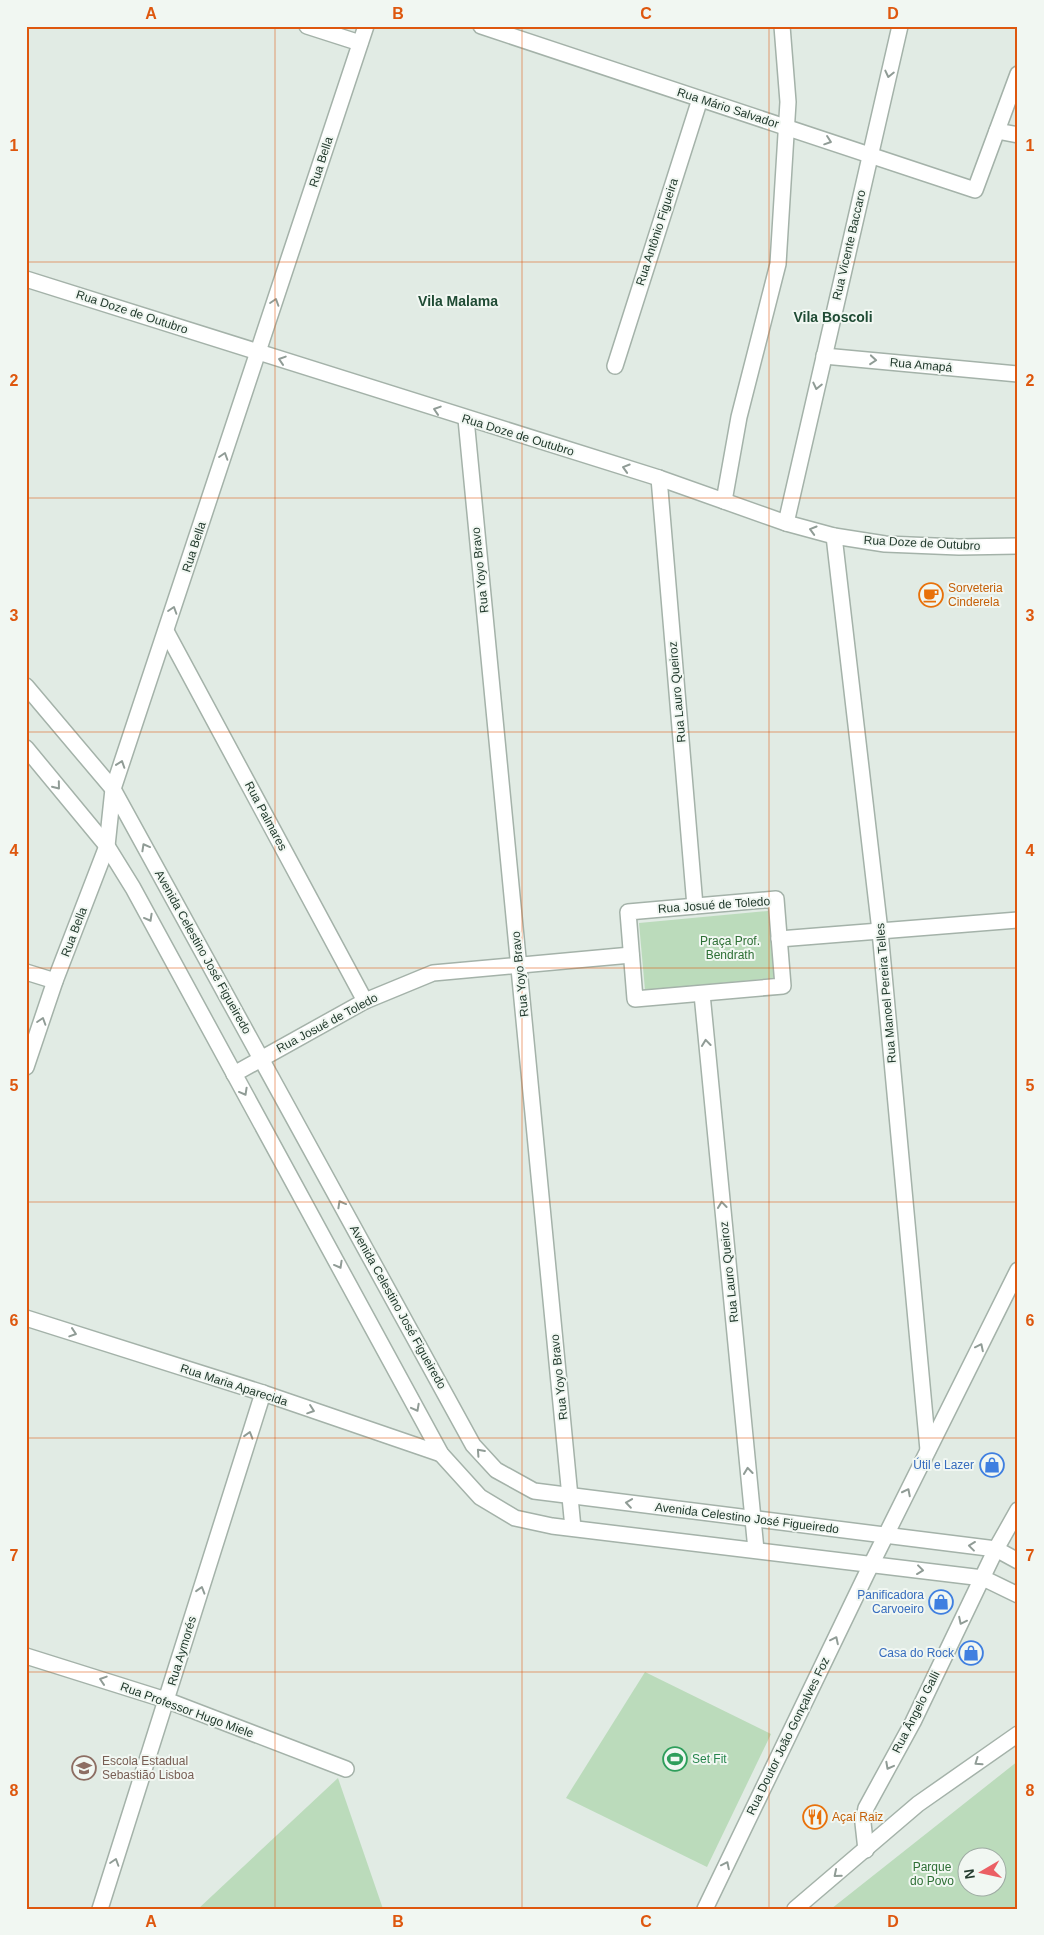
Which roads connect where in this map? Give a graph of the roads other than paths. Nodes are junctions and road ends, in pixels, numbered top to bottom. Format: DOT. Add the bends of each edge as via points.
graph roads {
  1 [pos="307,26"];
  2 [pos="366,26"];
  3 [pos="481,26"];
  4 [pos="782,26"];
  5 [pos="900,26"];
  6 [pos="360,43"];
  7 [pos="1018,74"];
  8 [pos="700,99"];
  9 [pos="787,127"];
  10 [pos="997,131"];
  11 [pos="1018,135"];
  12 [pos="870,155"];
  13 [pos="26,279"];
  14 [pos="258,352"];
  15 [pos="824,356"];
  16 [pos="615,366"];
  17 [pos="1018,374"];
  18 [pos="466,419"];
  19 [pos="659,478"];
  20 [pos="724,501"];
  21 [pos="786,523"];
  22 [pos="834,536"];
  23 [pos="1018,546"];
  24 [pos="166,632"];
  25 [pos="26,686"];
  26 [pos="26,748"];
  27 [pos="113,789"];
  28 [pos="107,846"];
  29 [pos="695,906"];
  30 [pos="1018,920"];
  31 [pos="880,931"];
  32 [pos="779,939"];
  33 [pos="631,955"];
  34 [pos="519,965"];
  35 [pos="26,972"];
  36 [pos="55,981"];
  37 [pos="702,994"];
  38 [pos="365,1001"];
  39 [pos="262,1059"];
  40 [pos="26,1067"];
  41 [pos="234,1074"];
  42 [pos="1018,1270"];
  43 [pos="26,1318"];
  44 [pos="263,1393"];
  45 [pos="928,1450"];
  46 [pos="441,1454"];
  47 [pos="570,1495"];
  48 [pos="1018,1510"];
  49 [pos="753,1519"];
  50 [pos="573,1528"];
  51 [pos="885,1536"];
  52 [pos="996,1549"];
  53 [pos="756,1550"];
  54 [pos="1018,1561"];
  55 [pos="872,1563"];
  56 [pos="983,1578"];
  57 [pos="1018,1595"];
  58 [pos="26,1656"];
  59 [pos="166,1700"];
  60 [pos="1018,1734"];
  61 [pos="346,1769"];
  62 [pos="866,1850"];
  63 [pos="100,1909"];
  64 [pos="705,1909"];
  65 [pos="795,1909"];
  1 -- 6 [label="street"];
  2 -- 6 [label="street, Rua Bella"];
  3 -- 8 [label="street, Rua Mário Salvador"];
  4 -- 9 [label="street"];
  5 -- 12 [label="street, Rua Vicente Baccaro, one-way"];
  14 -- 6 [label="street, Rua Bella, one-way"];
  7 -- 10 [label="street"];
  8 -- 9 [label="street, Rua Mário Salvador"];
  8 -- 16 [label="street, Rua Antônio Figueira"];
  9 -- 12 [label="street, Rua Mário Salvador, one-way"];
  9 -- 20 [label="street" via="778,264 739,417"];
  10 -- 11 [label="street"];
  10 -- 12 [label="street, Rua Mário Salvador" via="975,190"];
  12 -- 15 [label="street, Rua Vicente Baccaro"];
  13 -- 14 [label="street, Rua Doze de Outubro"];
  18 -- 14 [label="street, Rua Doze de Outubro, one-way"];
  24 -- 14 [label="street, Rua Bella, one-way"];
  15 -- 17 [label="street, Rua Amapá, one-way"];
  15 -- 21 [label="street, Rua Vicente Baccaro, one-way"];
  19 -- 18 [label="street, Rua Doze de Outubro, one-way"];
  18 -- 34 [label="street, Rua Yoyo Bravo"];
  19 -- 20 [label="street, Rua Doze de Outubro"];
  19 -- 29 [label="street, Rua Lauro Queiroz"];
  20 -- 21 [label="street, Rua Doze de Outubro"];
  22 -- 21 [label="street, Rua Doze de Outubro, one-way"];
  22 -- 23 [label="street, Rua Doze de Outubro" via="885,544"];
  22 -- 31 [label="street, Rua Manoel Pereira Telles"];
  27 -- 24 [label="street, Rua Bella, one-way"];
  24 -- 38 [label="street, Rua Palmares"];
  25 -- 27 [label="street, Avenida Celestino José Figueiredo"];
  26 -- 28 [label="street, one-way"];
  27 -- 28 [label="street, Rua Bella"];
  39 -- 27 [label="street, Avenida Celestino José Figueiredo, one-way"];
  28 -- 36 [label="street, Rua Bella"];
  28 -- 41 [label="street, one-way"];
  29 -- 32 [label="street, Rua Josué de Toledo" via="776,899"];
  29 -- 33 [label="street, Rua Josué de Toledo" via="628,912"];
  30 -- 31 [label="street"];
  31 -- 32 [label="street"];
  31 -- 45 [label="street, Rua Manoel Pereira Telles"];
  32 -- 37 [label="street, Rua Josué de Toledo" via="783,986"];
  33 -- 34 [label="street, Rua Josué de Toledo"];
  33 -- 37 [label="street, Rua Josué de Toledo" via="635,999"];
  34 -- 38 [label="street, Rua Josué de Toledo" via="433,973"];
  34 -- 47 [label="street, Rua Yoyo Bravo"];
  35 -- 36 [label="street"];
  40 -- 36 [label="street, Rua Bella, one-way"];
  49 -- 37 [label="street, Rua Lauro Queiroz, one-way"];
  38 -- 39 [label="street, Rua Josué de Toledo"];
  39 -- 41 [label="street, Rua Josué de Toledo"];
  47 -- 39 [label="street, Avenida Celestino José Figueiredo, one-way" via="534,1492 496,1470 473,1445"];
  41 -- 46 [label="street, one-way"];
  45 -- 42 [label="street, one-way"];
  43 -- 44 [label="street, Rua Maria Aparecida, one-way"];
  44 -- 46 [label="street, Rua Maria Aparecida, one-way"];
  59 -- 44 [label="street, Rua Aymorés, one-way"];
  51 -- 45 [label="street, one-way"];
  46 -- 50 [label="street" via="480,1497 515,1518"];
  49 -- 47 [label="street, Avenida Celestino José Figueiredo, one-way"];
  47 -- 50 [label="street, Rua Yoyo Bravo"];
  48 -- 52 [label="street"];
  49 -- 51 [label="street, Avenida Celestino José Figueiredo"];
  49 -- 53 [label="street, Rua Lauro Queiroz"];
  50 -- 53 [label="street"];
  52 -- 51 [label="street, Avenida Celestino José Figueiredo, one-way"];
  51 -- 55 [label="street, Rua Doutor João Gonçalves Foz"];
  52 -- 54 [label="street, Avenida Celestino José Figueiredo"];
  52 -- 56 [label="street, Rua Ângelo Galli"];
  53 -- 55 [label="street"];
  55 -- 56 [label="street, one-way"];
  64 -- 55 [label="street, Rua Doutor João Gonçalves Foz, one-way"];
  56 -- 57 [label="street"];
  56 -- 62 [label="street, Rua Ângelo Galli, one-way" via="913,1722 866,1808 863,1823"];
  59 -- 58 [label="street, Rua Professor Hugo Miele, one-way"];
  59 -- 61 [label="street, Rua Professor Hugo Miele"];
  63 -- 59 [label="street, Rua Aymorés, one-way"];
  60 -- 62 [label="street, one-way" via="918,1804"];
  62 -- 65 [label="street, one-way"];
}
